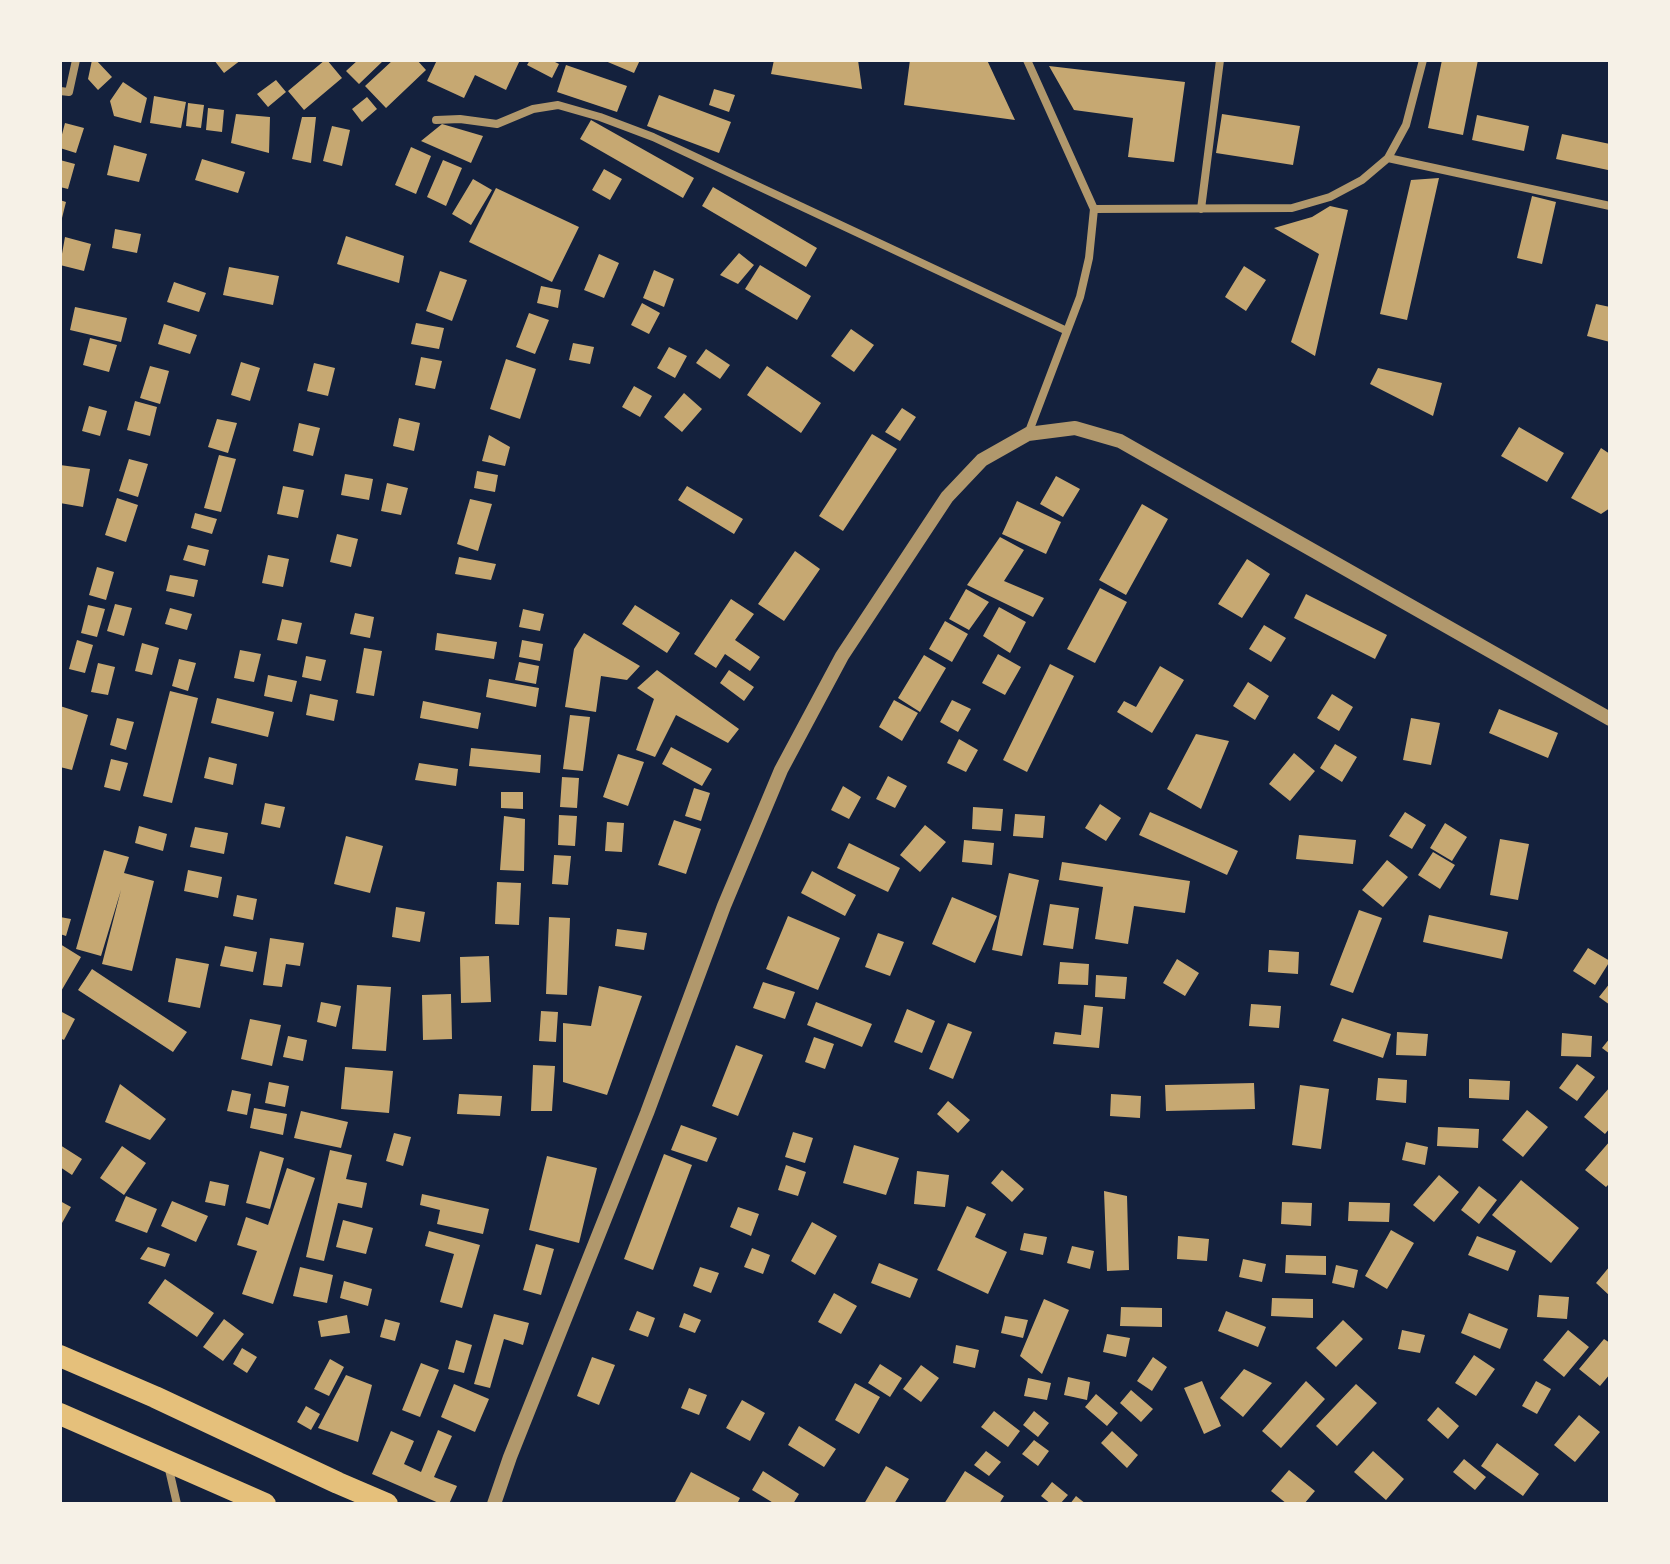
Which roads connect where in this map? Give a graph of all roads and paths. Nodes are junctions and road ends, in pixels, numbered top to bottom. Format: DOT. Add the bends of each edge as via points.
graph roads {
  1 [pos="76,60"];
  2 [pos="1027,60"];
  3 [pos="1220,60"];
  4 [pos="1423,60"];
  5 [pos="60,91"];
  6 [pos="436,120"];
  7 [pos="1388,158"];
  8 [pos="1610,206"];
  9 [pos="1094,209"];
  10 [pos="1201,209"];
  11 [pos="1067,331"];
  12 [pos="1028,434"];
  13 [pos="1610,719"];
  14 [pos="60,1356"];
  15 [pos="60,1414"];
  16 [pos="167,1460"];
  17 [pos="177,1504"];
  18 [pos="265,1504"];
  19 [pos="387,1504"];
  20 [pos="494,1504"];
  1 -- 5 [label="street" via="69,92"];
  2 -- 9 [label="street"];
  3 -- 10 [label="street"];
  4 -- 7 [label="street" via="1406,125"];
  6 -- 11 [label="street" via="497,124 558,105 600,117"];
  7 -- 8 [label="street"];
  7 -- 10 [label="street" via="1330,197 1292,208"];
  9 -- 10 [label="street"];
  9 -- 11 [label="street" via="1089,258"];
  11 -- 12 [label="street"];
  12 -- 13 [label="street" via="1075,428 1120,441"];
  12 -- 20 [label="street" via="982,460 947,497 842,656 781,770"];
  14 -- 19 [label="highway"];
  15 -- 16 [label="highway"];
  16 -- 17 [label="street"];
  16 -- 18 [label="highway"];
}
